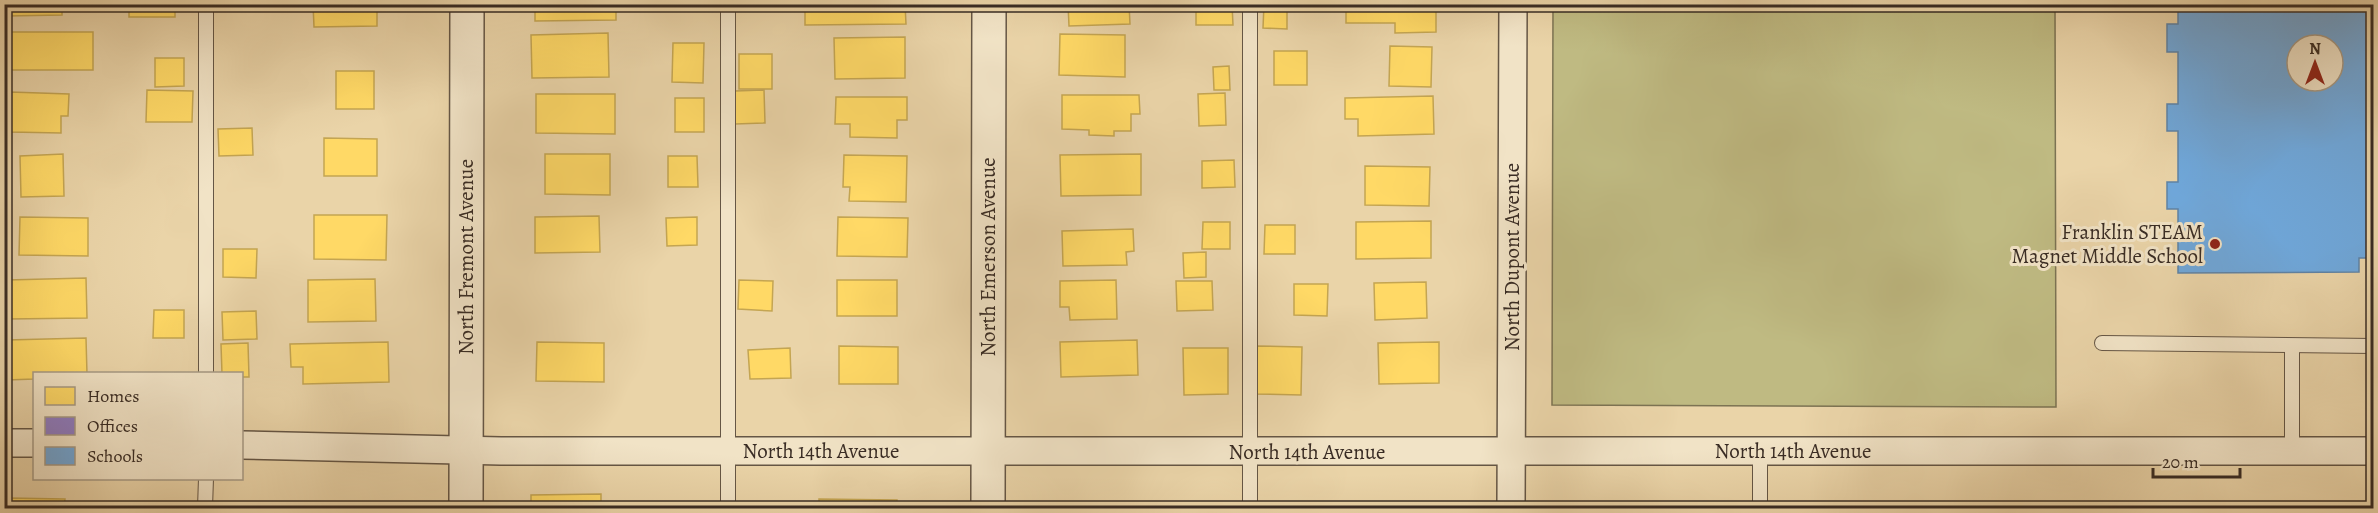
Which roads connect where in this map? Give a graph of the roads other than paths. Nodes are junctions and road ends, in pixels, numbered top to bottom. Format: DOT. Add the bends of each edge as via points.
graph roads {
  1 [pos="206,4"];
  2 [pos="467,4"];
  3 [pos="728,4"];
  4 [pos="989,4"];
  5 [pos="1250,4"];
  6 [pos="1513,4"];
  7 [pos="2102,343"];
  8 [pos="2373,346"];
  9 [pos="2292,347"];
  10 [pos="206,372"];
  11 [pos="4,443"];
  12 [pos="33,443"];
  13 [pos="243,445"];
  14 [pos="466,450"];
  15 [pos="729,451"];
  16 [pos="988,451"];
  17 [pos="1760,451"];
  18 [pos="2292,451"];
  19 [pos="2373,451"];
  20 [pos="1250,452"];
  21 [pos="1510,452"];
  22 [pos="206,480"];
  23 [pos="206,508"];
  24 [pos="466,508"];
  25 [pos="728,508"];
  26 [pos="988,508"];
  27 [pos="1250,508"];
  28 [pos="1511,508"];
  29 [pos="1760,508"];
  1 -- 10 [label="lane"];
  2 -- 14 [label="street, North Fremont Avenue"];
  3 -- 15 [label="lane"];
  4 -- 16 [label="street, North Emerson Avenue"];
  5 -- 20 [label="lane"];
  6 -- 21 [label="street, North Dupont Avenue"];
  7 -- 9 [label="lane"];
  8 -- 9 [label="lane"];
  9 -- 18 [label="lane"];
  11 -- 12 [label="street"];
  13 -- 14 [label="street, North 14th Avenue"];
  14 -- 15 [label="street, North 14th Avenue"];
  14 -- 24 [label="street, North Fremont Avenue"];
  15 -- 16 [label="street, North 14th Avenue"];
  15 -- 25 [label="lane"];
  16 -- 20 [label="street, North 14th Avenue"];
  16 -- 26 [label="street, North Emerson Avenue"];
  17 -- 18 [label="street, North 14th Avenue"];
  17 -- 21 [label="street, North 14th Avenue"];
  17 -- 29 [label="lane"];
  18 -- 19 [label="street, North 14th Avenue"];
  20 -- 21 [label="street, North 14th Avenue"];
  20 -- 27 [label="lane"];
  21 -- 28 [label="street, North Dupont Avenue"];
  22 -- 23 [label="lane"];
}
